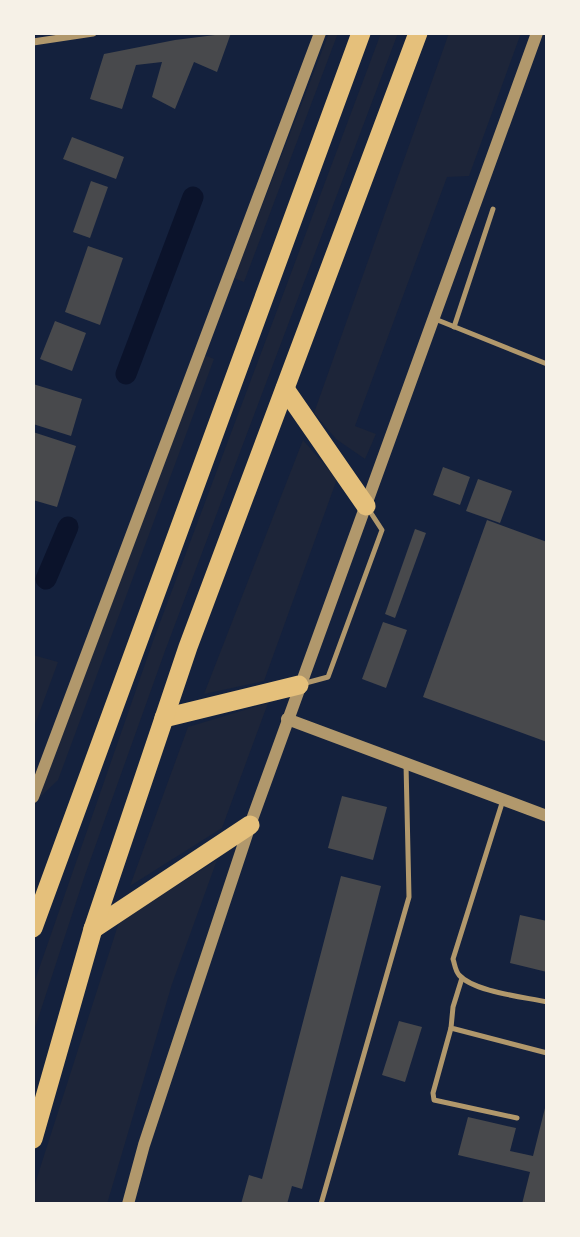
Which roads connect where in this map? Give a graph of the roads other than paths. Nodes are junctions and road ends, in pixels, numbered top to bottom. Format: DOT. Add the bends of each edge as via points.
graph roads {
  1 [pos="93,33"];
  2 [pos="319,33"];
  3 [pos="361,33"];
  4 [pos="418,33"];
  5 [pos="537,33"];
  6 [pos="33,42"];
  7 [pos="493,209"];
  8 [pos="435,319"];
  9 [pos="454,327"];
  10 [pos="547,364"];
  11 [pos="285,389"];
  12 [pos="366,506"];
  13 [pos="299,685"];
  14 [pos="164,718"];
  15 [pos="287,719"];
  16 [pos="406,764"];
  17 [pos="33,797"];
  18 [pos="503,800"];
  19 [pos="547,817"];
  20 [pos="250,825"];
  21 [pos="33,928"];
  22 [pos="93,929"];
  23 [pos="462,978"];
  24 [pos="547,1002"];
  25 [pos="451,1028"];
  26 [pos="547,1053"];
  27 [pos="517,1118"];
  28 [pos="33,1139"];
  29 [pos="128,1204"];
  30 [pos="321,1204"];
  1 -- 6 [label="street"];
  2 -- 17 [label="street"];
  3 -- 21 [label="highway"];
  4 -- 11 [label="highway"];
  5 -- 8 [label="street"];
  7 -- 9 [label="lane"];
  8 -- 9 [label="lane"];
  8 -- 12 [label="street"];
  9 -- 10 [label="lane"];
  11 -- 12 [label="highway"];
  11 -- 14 [label="highway"];
  12 -- 13 [label="street"];
  12 -- 13 [label="lane" via="382,530 328,677"];
  13 -- 14 [label="highway"];
  13 -- 15 [label="street"];
  14 -- 22 [label="highway"];
  15 -- 16 [label="street"];
  15 -- 20 [label="street"];
  16 -- 18 [label="street"];
  16 -- 30 [label="lane" via="409,897"];
  18 -- 19 [label="street"];
  18 -- 23 [label="lane" via="453,959"];
  20 -- 22 [label="highway"];
  20 -- 29 [label="street"];
  22 -- 28 [label="highway"];
  23 -- 24 [label="lane" via="477,986"];
  23 -- 25 [label="lane"];
  25 -- 26 [label="lane"];
  25 -- 27 [label="lane" via="434,1100"];
}
